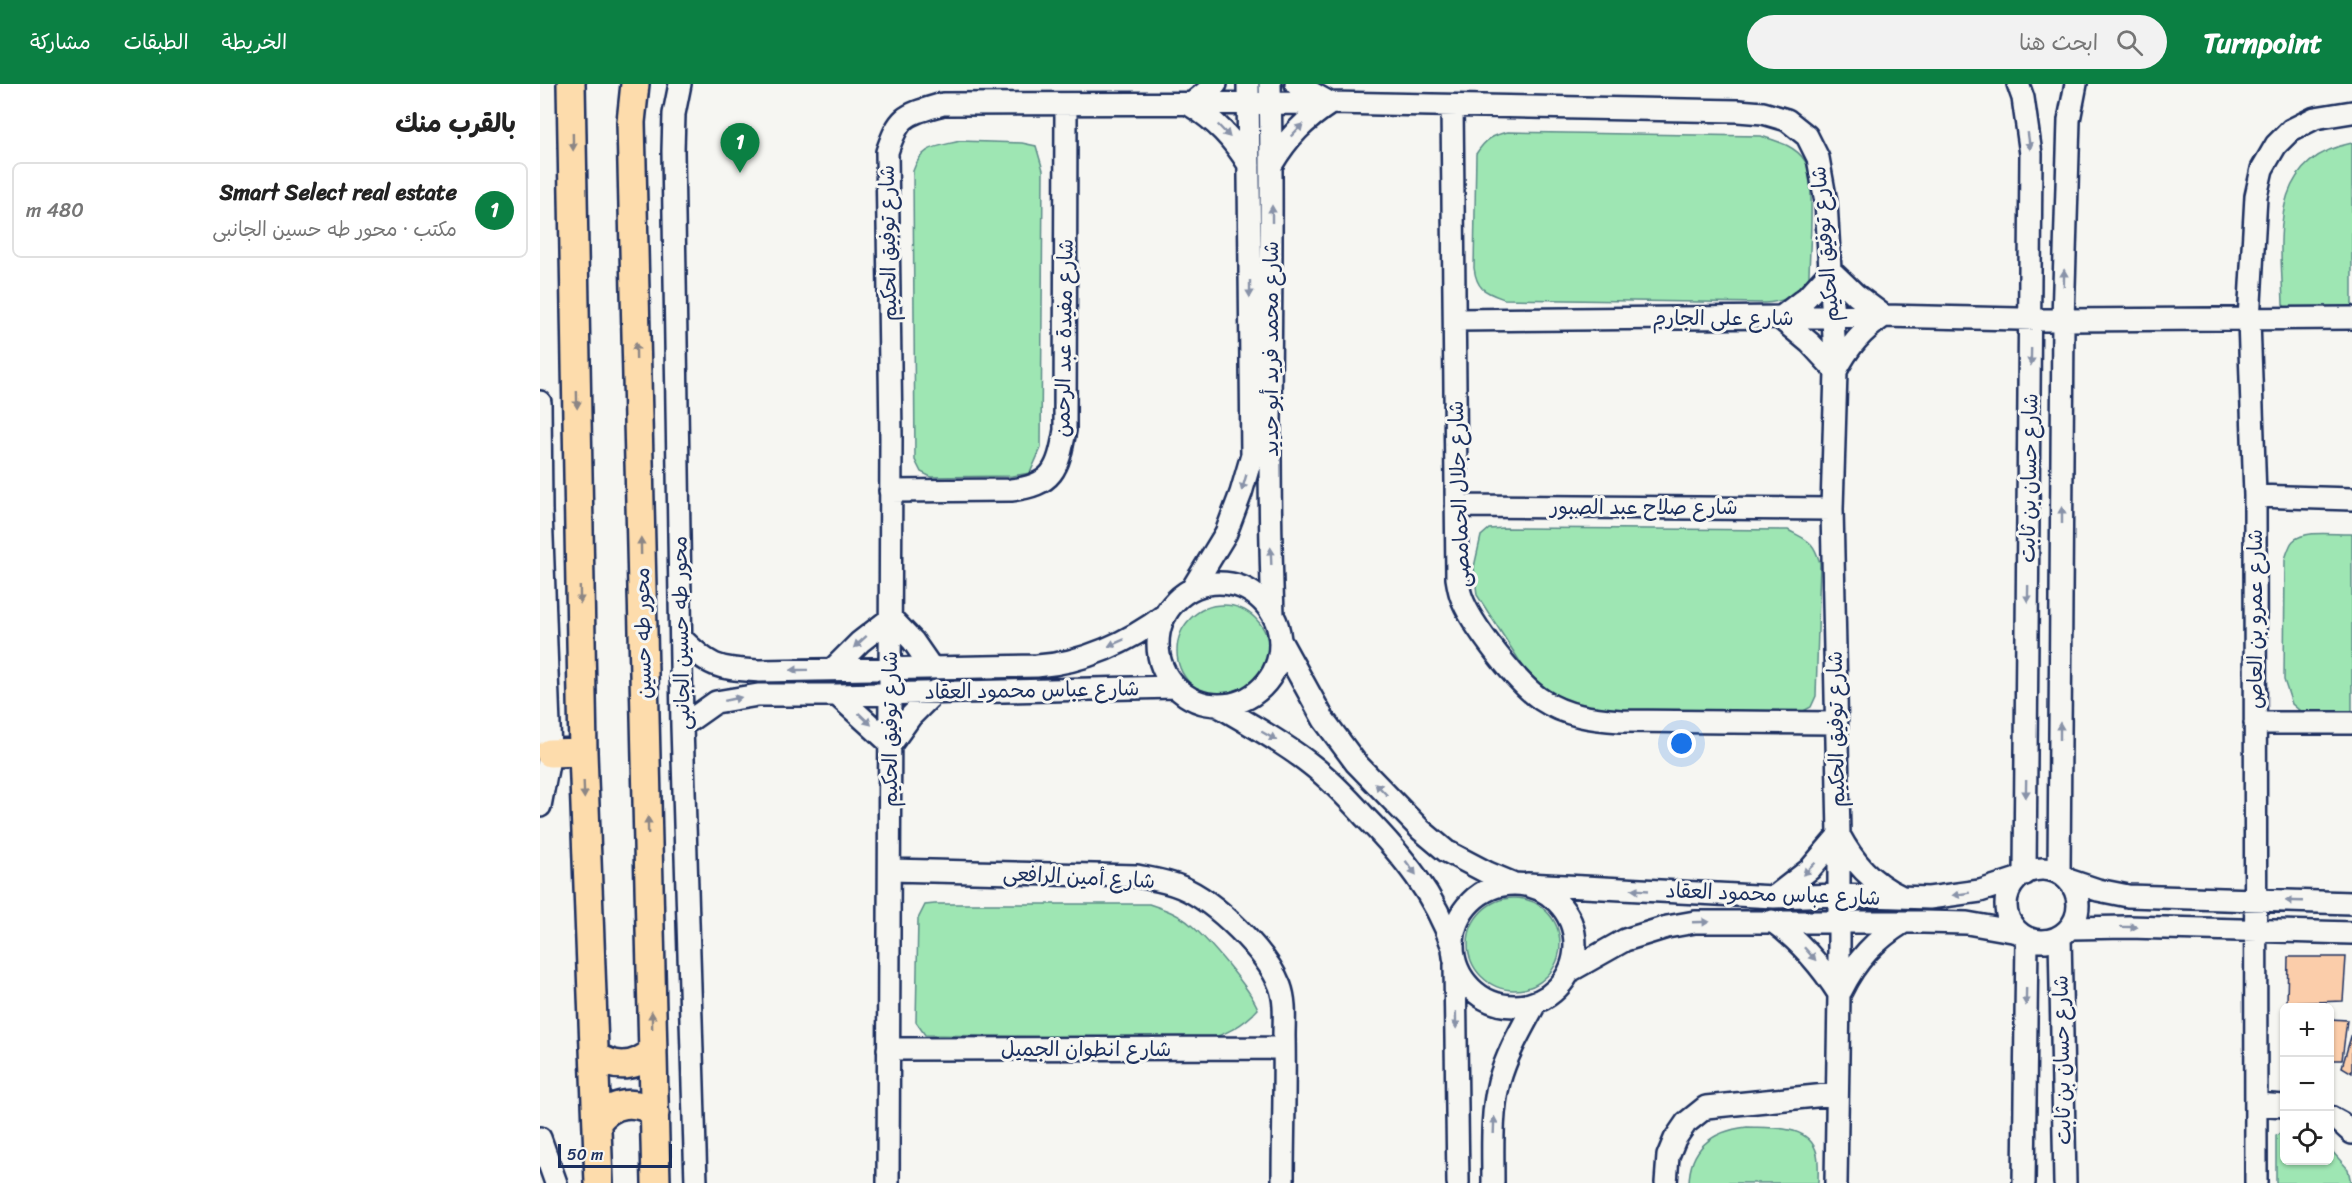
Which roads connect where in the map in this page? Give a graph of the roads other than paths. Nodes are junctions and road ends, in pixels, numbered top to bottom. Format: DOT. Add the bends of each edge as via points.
graph roads {
  1 [pos="571,84"];
  2 [pos="635,84"];
  3 [pos="680,84"];
  4 [pos="1216,84"];
  5 [pos="1296,84"];
  6 [pos="2018,84"];
  7 [pos="2076,84"];
  8 [pos="1248,94"];
  9 [pos="1270,94"];
  10 [pos="1331,104"];
  11 [pos="1066,105"];
  12 [pos="1190,105"];
  13 [pos="1452,106"];
  14 [pos="2352,112"];
  15 [pos="1272,165"];
  16 [pos="1250,166"];
  17 [pos="1831,271"];
  18 [pos="1884,316"];
  19 [pos="1780,318"];
  20 [pos="1833,318"];
  21 [pos="2352,318"];
  22 [pos="2031,319"];
  23 [pos="1456,320"];
  24 [pos="2063,320"];
  25 [pos="2249,320"];
  26 [pos="1836,371"];
  27 [pos="540,402"];
  28 [pos="540,409"];
  29 [pos="890,491"];
  30 [pos="2255,496"];
  31 [pos="2352,499"];
  32 [pos="1456,506"];
  33 [pos="1832,509"];
  34 [pos="541,511"];
  35 [pos="1192,589"];
  36 [pos="1166,614"];
  37 [pos="1273,614"];
  38 [pos="891,618"];
  39 [pos="681,638"];
  40 [pos="1281,642"];
  41 [pos="931,667"];
  42 [pos="834,669"];
  43 [pos="890,669"];
  44 [pos="1174,687"];
  45 [pos="936,692"];
  46 [pos="889,693"];
  47 [pos="837,695"];
  48 [pos="1219,706"];
  49 [pos="1836,723"];
  50 [pos="2255,723"];
  51 [pos="2352,723"];
  52 [pos="682,726"];
  53 [pos="891,744"];
  54 [pos="583,752"];
  55 [pos="550,753"];
  56 [pos="540,806"];
  57 [pos="1839,835"];
  58 [pos="890,870"];
  59 [pos="2021,876"];
  60 [pos="2064,877"];
  61 [pos="1520,884"];
  62 [pos="1838,895"];
  63 [pos="1774,897"];
  64 [pos="1902,898"];
  65 [pos="2256,899"];
  66 [pos="2352,903"];
  67 [pos="1772,921"];
  68 [pos="1838,921"];
  69 [pos="1904,922"];
  70 [pos="2256,930"];
  71 [pos="2065,933"];
  72 [pos="2352,933"];
  73 [pos="2022,935"];
  74 [pos="1454,955"];
  75 [pos="1570,971"];
  76 [pos="1839,994"];
  77 [pos="1536,1002"];
  78 [pos="1284,1048"];
  79 [pos="888,1049"];
  80 [pos="653,1051"];
  81 [pos="596,1056"];
  82 [pos="1836,1094"];
  83 [pos="2257,1104"];
  84 [pos="2280,1106"];
  85 [pos="655,1113"];
  86 [pos="2334,1119"];
  87 [pos="598,1121"];
  88 [pos="2352,1133"];
  89 [pos="540,1138"];
  90 [pos="556,1183"];
  91 [pos="599,1183"];
  92 [pos="656,1183"];
  93 [pos="696,1183"];
  94 [pos="888,1183"];
  95 [pos="1283,1183"];
  96 [pos="1458,1183"];
  97 [pos="1493,1183"];
  98 [pos="1666,1183"];
  99 [pos="1836,1183"];
  100 [pos="2024,1183"];
  101 [pos="2064,1183"];
  102 [pos="2256,1183"];
  1 -- 54 [label="main road, one-way"];
  80 -- 2 [label="main road, محور طه حسين, one-way" via="631,134"];
  3 -- 39 [label="street, محور طه حسين الجانبى" via="673,151"];
  4 -- 12 [label="street"];
  5 -- 10 [label="street"];
  6 -- 22 [label="street, شارع حسان بن ثابت, one-way" via="2031,154"];
  24 -- 7 [label="street, شارع حسان بن ثابت, one-way" via="2069,120"];
  8 -- 9 [label="street, شارع توفيق الحكيم"];
  8 -- 12 [label="street, شارع توفيق الحكيم"];
  8 -- 16 [label="street, شارع محمد فريد أبو حديد"];
  9 -- 10 [label="street, شارع توفيق الحكيم"];
  9 -- 15 [label="street, شارع محمد فريد أبو حديد"];
  10 -- 13 [label="street, شارع توفيق الحكيم"];
  15 -- 10 [label="street, one-way" via="1296,129"];
  11 -- 12 [label="street, شارع توفيق الحكيم"];
  11 -- 29 [label="street, شارع مفيدة عبد الرحمن" via="1065,430 1055,468 1047,479 1030,488"];
  11 -- 29 [label="street, شارع توفيق الحكيم" via="943,104 917,111 896,127 887,152"];
  12 -- 16 [label="street, one-way" via="1225,131"];
  13 -- 17 [label="street, شارع توفيق الحكيم" via="1738,111 1788,120 1806,136 1818,158"];
  13 -- 23 [label="street, شارع جلال الحمامصى"];
  14 -- 25 [label="street, شارع عمرو بن العاص" via="2315,118 2291,130 2276,145 2262,169 2256,196"];
  37 -- 15 [label="street, شارع محمد فريد أبو حديد, one-way"];
  16 -- 35 [label="street, شارع محمد فريد أبو حديد, one-way" via="1251,456 1226,533"];
  17 -- 18 [label="street"];
  17 -- 19 [label="street"];
  17 -- 20 [label="street, شارع توفيق الحكيم"];
  18 -- 20 [label="street, شارع على الجارم"];
  18 -- 22 [label="street, شارع على الجارم"];
  18 -- 26 [label="street" via="1855,340"];
  19 -- 20 [label="street, شارع على الجارم"];
  19 -- 23 [label="street, شارع على الجارم"];
  19 -- 26 [label="street" via="1810,342"];
  20 -- 26 [label="street, شارع توفيق الحكيم"];
  21 -- 25 [label="street, شارع على الجارم"];
  22 -- 24 [label="street, شارع على الجارم"];
  22 -- 59 [label="street, شارع حسان بن ثابت, one-way"];
  23 -- 32 [label="street, شارع جلال الحمامصى"];
  24 -- 25 [label="street, شارع على الجارم"];
  60 -- 24 [label="street, شارع حسان بن ثابت, one-way"];
  25 -- 30 [label="street, شارع عمرو بن العاص"];
  26 -- 33 [label="street, شارع توفيق الحكيم"];
  27 -- 28 [label="street"];
  28 -- 34 [label="street"];
  29 -- 38 [label="street, شارع توفيق الحكيم"];
  30 -- 31 [label="street"];
  30 -- 50 [label="street, شارع عمرو بن العاص"];
  32 -- 33 [label="street, شارع صلاح عبد الصبور"];
  32 -- 49 [label="street, شارع جلال الحمامصى" via="1461,597 1509,669 1541,700 1588,719 1621,722"];
  33 -- 49 [label="street, شارع توفيق الحكيم"];
  34 -- 55 [label="street"];
  35 -- 36 [label="street"];
  35 -- 37 [label="street" via="1207,584 1238,585 1264,602"];
  36 -- 41 [label="street, شارع عباس محمود العقاد, one-way" via="1145,630 1062,664"];
  36 -- 44 [label="street" via="1158,644 1162,667"];
  37 -- 40 [label="street"];
  38 -- 41 [label="street"];
  38 -- 42 [label="street, one-way"];
  38 -- 43 [label="street, شارع توفيق الحكيم"];
  42 -- 39 [label="street, شارع عباس محمود العقاد, one-way" via="760,671 714,666"];
  39 -- 52 [label="street, محور طه حسين الجانبى"];
  40 -- 48 [label="street" via="1278,662 1256,694 1238,703"];
  61 -- 40 [label="street, شارع عباس محمود العقاد, one-way" via="1446,851 1421,830 1356,763 1324,720"];
  41 -- 43 [label="street, شارع عباس محمود العقاد"];
  42 -- 43 [label="street, شارع عباس محمود العقاد"];
  43 -- 46 [label="street, شارع توفيق الحكيم"];
  44 -- 45 [label="street, شارع عباس محمود العقاد"];
  44 -- 48 [label="street" via="1202,704"];
  45 -- 46 [label="street, شارع عباس محمود العقاد"];
  45 -- 53 [label="street" via="911,716"];
  46 -- 47 [label="street, شارع عباس محمود العقاد"];
  46 -- 53 [label="street, شارع توفيق الحكيم"];
  52 -- 47 [label="street, شارع عباس محمود العقاد, one-way" via="716,702 735,698 758,694"];
  47 -- 53 [label="street, one-way"];
  48 -- 74 [label="street, one-way" via="1281,743 1332,782 1394,847 1414,872 1446,927"];
  49 -- 57 [label="street, شارع توفيق الحكيم"];
  50 -- 51 [label="street"];
  50 -- 65 [label="street, شارع عمرو بن العاص"];
  52 -- 93 [label="street, محور طه حسين الجانبى"];
  53 -- 58 [label="street, شارع توفيق الحكيم"];
  54 -- 55 [label="main road"];
  54 -- 81 [label="main road, one-way"];
  55 -- 56 [label="street"];
  57 -- 62 [label="street, شارع توفيق الحكيم"];
  57 -- 63 [label="street, one-way" via="1810,869"];
  57 -- 64 [label="street" via="1864,873"];
  58 -- 78 [label="street, شارع أمين الرافعى" via="1137,876 1184,888 1218,911 1271,969 1283,1001"];
  58 -- 79 [label="street, شارع توفيق الحكيم"];
  59 -- 60 [label="street" via="2048,870"];
  59 -- 64 [label="street, شارع عباس محمود العقاد, one-way" via="1964,894"];
  59 -- 73 [label="street" via="2007,896 2006,906"];
  60 -- 65 [label="street" via="2128,896"];
  60 -- 71 [label="street" via="2078,901 2076,920"];
  63 -- 61 [label="street, شارع عباس محمود العقاد, one-way"];
  61 -- 74 [label="street" via="1496,886 1469,903 1454,932"];
  61 -- 75 [label="street" via="1542,889 1565,910 1576,940"];
  62 -- 63 [label="street, شارع عباس محمود العقاد"];
  62 -- 64 [label="street, شارع عباس محمود العقاد"];
  62 -- 68 [label="street, شارع توفيق الحكيم"];
  66 -- 65 [label="street, one-way"];
  65 -- 70 [label="street, شارع عمرو بن العاص"];
  67 -- 68 [label="street, شارع عباس محمود العقاد"];
  75 -- 67 [label="street, شارع عباس محمود العقاد, one-way" via="1625,940 1667,927 1695,922"];
  67 -- 76 [label="street, one-way" via="1810,953"];
  68 -- 69 [label="street, شارع عباس محمود العقاد"];
  68 -- 76 [label="street, شارع توفيق الحكيم"];
  69 -- 73 [label="street, شارع عباس محمود العقاد" via="1967,923"];
  69 -- 76 [label="street" via="1865,952"];
  71 -- 70 [label="street, one-way" via="2112,926"];
  70 -- 72 [label="street"];
  70 -- 83 [label="street, شارع عمرو بن العاص"];
  71 -- 73 [label="street" via="2038,942"];
  71 -- 101 [label="street, شارع حسان بن ثابت"];
  73 -- 100 [label="street, شارع حسان بن ثابت, one-way"];
  74 -- 77 [label="street" via="1469,986 1480,995 1507,1006"];
  74 -- 96 [label="street, one-way"];
  75 -- 77 [label="street" via="1550,995"];
  76 -- 82 [label="street, شارع توفيق الحكيم"];
  97 -- 77 [label="street, one-way" via="1494,1111 1499,1082 1509,1053"];
  78 -- 79 [label="street, شارع انطوان الجميل"];
  78 -- 95 [label="street, شارع أمين الرافعى"];
  79 -- 94 [label="street, شارع توفيق الحكيم"];
  80 -- 81 [label="main road" via="640,1061 624,1065 609,1064"];
  80 -- 85 [label="main road, محور طه حسين"];
  81 -- 87 [label="main road"];
  82 -- 98 [label="street" via="1706,1107 1686,1123 1675,1139 1668,1156"];
  82 -- 99 [label="street, شارع توفيق الحكيم"];
  83 -- 84 [label="street"];
  83 -- 102 [label="street, شارع عمرو بن العاص"];
  85 -- 87 [label="main road" via="640,1105 624,1104 609,1109"];
  85 -- 92 [label="main road, محور طه حسين"];
  86 -- 88 [label="street"];
  87 -- 91 [label="main road"];
  89 -- 90 [label="street"];
}
